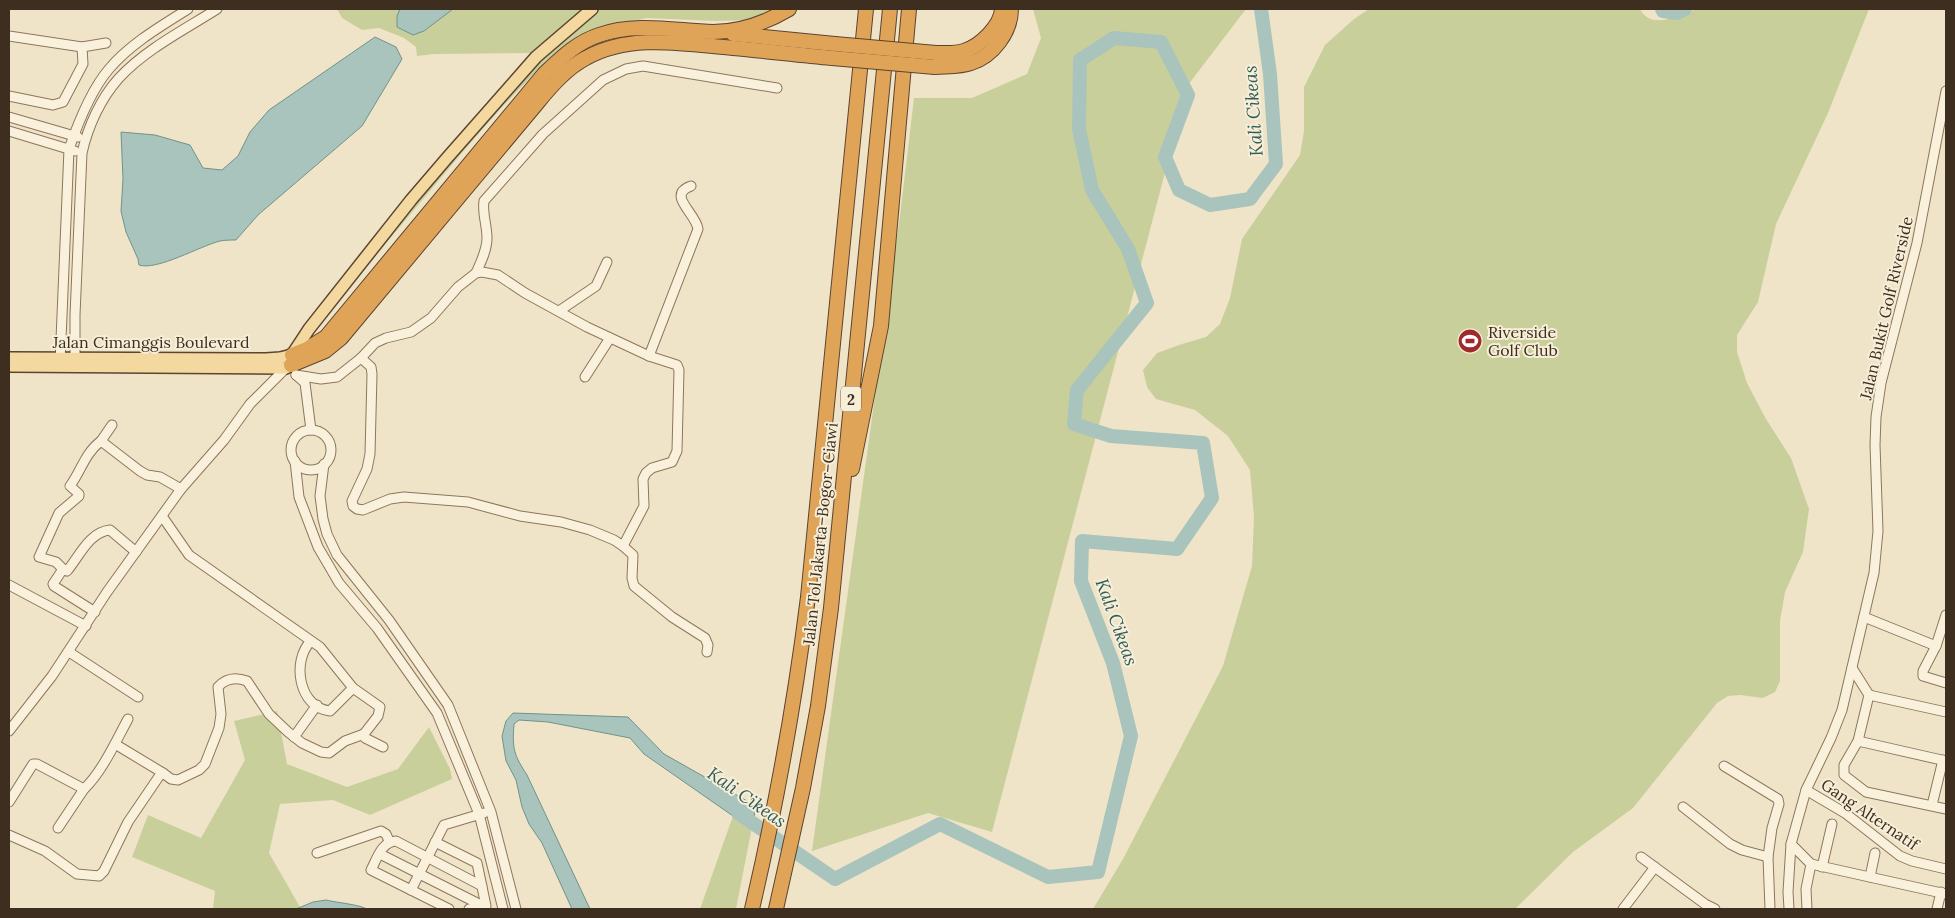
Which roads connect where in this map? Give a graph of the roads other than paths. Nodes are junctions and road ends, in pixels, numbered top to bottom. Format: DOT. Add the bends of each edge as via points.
graph roads {
  1 [pos="188,9"];
  2 [pos="217,9"];
  3 [pos="592,9"];
  4 [pos="789,9"];
  5 [pos="866,9"];
  6 [pos="890,9"];
  7 [pos="909,9"];
  8 [pos="1002,9"];
  9 [pos="1011,9"];
  10 [pos="715,32"];
  11 [pos="9,36"];
  12 [pos="106,43"];
  13 [pos="82,47"];
  14 [pos="936,60"];
  15 [pos="778,88"];
  16 [pos="1946,92"];
  17 [pos="9,96"];
  18 [pos="9,117"];
  19 [pos="34,124"];
  20 [pos="9,132"];
  21 [pos="74,135"];
  22 [pos="31,138"];
  23 [pos="85,139"];
  24 [pos="69,149"];
  25 [pos="82,153"];
  26 [pos="691,186"];
  27 [pos="607,262"];
  28 [pos="476,273"];
  29 [pos="559,311"];
  30 [pos="610,338"];
  31 [pos="649,356"];
  32 [pos="9,358"];
  33 [pos="360,358"];
  34 [pos="60,362"];
  35 [pos="75,362"];
  36 [pos="9,366"];
  37 [pos="291,366"];
  38 [pos="585,377"];
  39 [pos="112,425"];
  40 [pos="311,430"];
  41 [pos="101,441"];
  42 [pos="295,461"];
  43 [pos="324,464"];
  44 [pos="181,490"];
  45 [pos="162,516"];
  46 [pos="623,546"];
  47 [pos="837,546"];
  48 [pos="136,552"];
  49 [pos="63,569"];
  50 [pos="9,585"];
  51 [pos="95,612"];
  52 [pos="1946,615"];
  53 [pos="1864,617"];
  54 [pos="86,626"];
  55 [pos="311,641"];
  56 [pos="1936,646"];
  57 [pos="69,652"];
  58 [pos="707,652"];
  59 [pos="1852,668"];
  60 [pos="1946,682"];
  61 [pos="353,688"];
  62 [pos="1869,695"];
  63 [pos="138,697"];
  64 [pos="317,705"];
  65 [pos="448,705"];
  66 [pos="1946,712"];
  67 [pos="437,713"];
  68 [pos="128,719"];
  69 [pos="9,731"];
  70 [pos="364,734"];
  71 [pos="294,737"];
  72 [pos="1858,741"];
  73 [pos="115,744"];
  74 [pos="383,747"];
  75 [pos="1945,761"];
  76 [pos="1724,766"];
  77 [pos="162,773"];
  78 [pos="84,789"];
  79 [pos="1806,790"];
  80 [pos="9,802"];
  81 [pos="1932,805"];
  82 [pos="1683,807"];
  83 [pos="1946,809"];
  84 [pos="491,812"];
  85 [pos="479,814"];
  86 [pos="1832,824"];
  87 [pos="58,828"];
  88 [pos="9,835"];
  89 [pos="390,841"];
  90 [pos="435,842"];
  91 [pos="1791,844"];
  92 [pos="317,853"];
  93 [pos="1875,853"];
  94 [pos="380,854"];
  95 [pos="1768,856"];
  96 [pos="1641,857"];
  97 [pos="427,858"];
  98 [pos="504,858"];
  99 [pos="493,864"];
  100 [pos="1811,864"];
  101 [pos="1654,867"];
  102 [pos="1822,867"];
  103 [pos="1946,869"];
  104 [pos="419,874"];
  105 [pos="1870,877"];
  106 [pos="482,886"];
  107 [pos="411,890"];
  108 [pos="1944,893"];
  109 [pos="484,906"];
  110 [pos="449,909"];
  111 [pos="469,909"];
  112 [pos="503,909"];
  113 [pos="516,909"];
  114 [pos="752,909"];
  115 [pos="776,909"];
  116 [pos="1623,909"];
  117 [pos="1716,909"];
  118 [pos="1770,909"];
  119 [pos="1790,909"];
  120 [pos="1807,909"];
  121 [pos="1937,909"];
  1 -- 21 [label="street" via="146,35 109,70 88,103"];
  2 -- 23 [label="street" via="152,50 119,78 98,108"];
  3 -- 37 [label="main road" via="536,57 447,158 309,329"];
  4 -- 10 [label="highway" via="769,21"];
  5 -- 114 [label="highway, Jalan Tol Jakarta–Bogor–Ciawi / 2" via="797,684 782,774"];
  6 -- 47 [label="highway, Jalan Tol Jakarta–Bogor–Ciawi / 2"];
  7 -- 47 [label="highway" via="881,326"];
  8 -- 14 [label="highway" via="1000,19 975,46"];
  9 -- 14 [label="highway" via="1008,28 997,46 982,58 970,64"];
  10 -- 14 [label="highway, bridge" via="835,44"];
  10 -- 37 [label="highway" via="646,27 620,29 598,35 562,56 326,337 307,349"];
  11 -- 13 [label="street"];
  12 -- 13 [label="street"];
  13 -- 17 [label="street" via="83,64 63,102 53,105"];
  14 -- 37 [label="highway, bridge" via="832,58 644,42 614,47 587,57 571,68 538,102 341,338 325,351"];
  15 -- 28 [label="street" via="644,66 603,80 543,134 484,201 487,238"];
  16 -- 53 [label="street, Jalan Bukit Golf Riverside" via="1912,267 1881,384 1875,445 1878,543"];
  18 -- 19 [label="street"];
  19 -- 21 [label="street"];
  19 -- 22 [label="street"];
  20 -- 22 [label="street"];
  21 -- 23 [label="street"];
  21 -- 24 [label="street"];
  22 -- 24 [label="street"];
  23 -- 25 [label="street"];
  24 -- 25 [label="street"];
  24 -- 34 [label="street"];
  25 -- 35 [label="street"];
  26 -- 31 [label="street" via="684,189 681,199 697,222 698,229"];
  27 -- 29 [label="street" via="596,286"];
  28 -- 29 [label="street" via="498,275"];
  28 -- 33 [label="street" via="458,287 432,318 411,332 375,344"];
  29 -- 30 [label="street"];
  30 -- 31 [label="street"];
  30 -- 38 [label="street"];
  31 -- 46 [label="street" via="674,363 678,368 679,442 674,460 652,468 643,478 644,506"];
  32 -- 34 [label="main road, Jalan Cimanggis Boulevard"];
  33 -- 37 [label="street" via="337,377 321,379"];
  33 -- 46 [label="street" via="371,367 372,374 370,454 368,469 352,501 357,509 404,497 468,502 583,528"];
  34 -- 35 [label="main road, Jalan Cimanggis Boulevard"];
  34 -- 36 [label="main road, Jalan Cimanggis Boulevard"];
  35 -- 37 [label="main road, Jalan Cimanggis Boulevard" via="280,358"];
  37 -- 40 [label="street" via="305,383"];
  37 -- 44 [label="street" via="250,404"];
  39 -- 41 [label="street"];
  40 -- 42 [label="street" via="302,432 295,439 292,452"];
  40 -- 43 [label="street" via="324,435 330,443 330,456"];
  41 -- 44 [label="street" via="140,471 160,477"];
  41 -- 49 [label="street" via="86,456 70,486 79,496 59,514 39,556 56,562"];
  42 -- 43 [label="street" via="307,469 316,469"];
  42 -- 67 [label="street" via="299,497 318,548 339,583 377,628"];
  43 -- 65 [label="street" via="320,496 323,518 337,555 389,620"];
  44 -- 45 [label="street"];
  45 -- 48 [label="street"];
  45 -- 55 [label="street" via="190,555"];
  46 -- 58 [label="street" via="633,555 634,586 672,617 705,638"];
  47 -- 115 [label="highway, Jalan Tol Jakarta–Bogor–Ciawi / 2" via="818,706"];
  48 -- 49 [label="street" via="110,530 102,530 75,557 67,571"];
  48 -- 51 [label="street"];
  49 -- 51 [label="street" via="54,586"];
  50 -- 54 [label="street"];
  51 -- 54 [label="street"];
  52 -- 56 [label="street"];
  53 -- 56 [label="street"];
  53 -- 59 [label="street, Jalan Bukit Golf Riverside"];
  54 -- 57 [label="street"];
  55 -- 61 [label="street" via="328,655"];
  55 -- 64 [label="street" via="302,654 299,672 301,685"];
  56 -- 60 [label="street" via="1923,676"];
  57 -- 63 [label="street"];
  57 -- 69 [label="street"];
  59 -- 62 [label="street"];
  59 -- 79 [label="street, Jalan Bukit Golf Riverside" via="1837,724"];
  61 -- 64 [label="street" via="330,711"];
  61 -- 70 [label="street" via="380,707 378,716"];
  62 -- 66 [label="street"];
  62 -- 72 [label="street"];
  64 -- 71 [label="street"];
  65 -- 67 [label="street"];
  65 -- 84 [label="street"];
  67 -- 85 [label="street"];
  68 -- 73 [label="street"];
  70 -- 71 [label="street" via="329,753"];
  70 -- 74 [label="street"];
  71 -- 77 [label="street" via="269,714 247,681 230,679 218,687 219,728 205,764 178,780"];
  72 -- 75 [label="street"];
  72 -- 81 [label="street" via="1844,765 1844,775 1849,780 1866,792"];
  73 -- 77 [label="street"];
  73 -- 78 [label="street"];
  75 -- 81 [label="street"];
  76 -- 95 [label="street" via="1778,799"];
  77 -- 88 [label="street" via="128,822 99,876 77,874 45,851"];
  78 -- 80 [label="street" via="33,764"];
  78 -- 87 [label="street"];
  79 -- 91 [label="street, Jalan Bukit Golf Riverside"];
  79 -- 103 [label="street, Gang Alternatif" via="1845,813 1900,856"];
  81 -- 83 [label="street"];
  82 -- 95 [label="street" via="1730,844"];
  84 -- 85 [label="street"];
  84 -- 98 [label="street"];
  85 -- 90 [label="street" via="444,825"];
  85 -- 99 [label="street"];
  86 -- 102 [label="street"];
  89 -- 92 [label="street" via="381,831"];
  89 -- 94 [label="street"];
  89 -- 97 [label="street" via="396,841"];
  90 -- 97 [label="street"];
  90 -- 106 [label="street" via="477,863"];
  91 -- 100 [label="street"];
  91 -- 119 [label="street, Jalan Bukit Golf Riverside"];
  93 -- 105 [label="street"];
  94 -- 104 [label="street"];
  94 -- 107 [label="street" via="371,870"];
  95 -- 118 [label="street"];
  96 -- 101 [label="street"];
  97 -- 104 [label="street"];
  97 -- 106 [label="street"];
  98 -- 99 [label="street"];
  98 -- 113 [label="street"];
  99 -- 112 [label="street"];
  100 -- 102 [label="street"];
  100 -- 120 [label="street" via="1806,889"];
  101 -- 116 [label="street"];
  101 -- 117 [label="street"];
  102 -- 105 [label="street"];
  104 -- 107 [label="street"];
  104 -- 109 [label="street"];
  105 -- 108 [label="street"];
  106 -- 109 [label="street"];
  107 -- 110 [label="street"];
  108 -- 121 [label="street"];
  109 -- 111 [label="street"];
}
